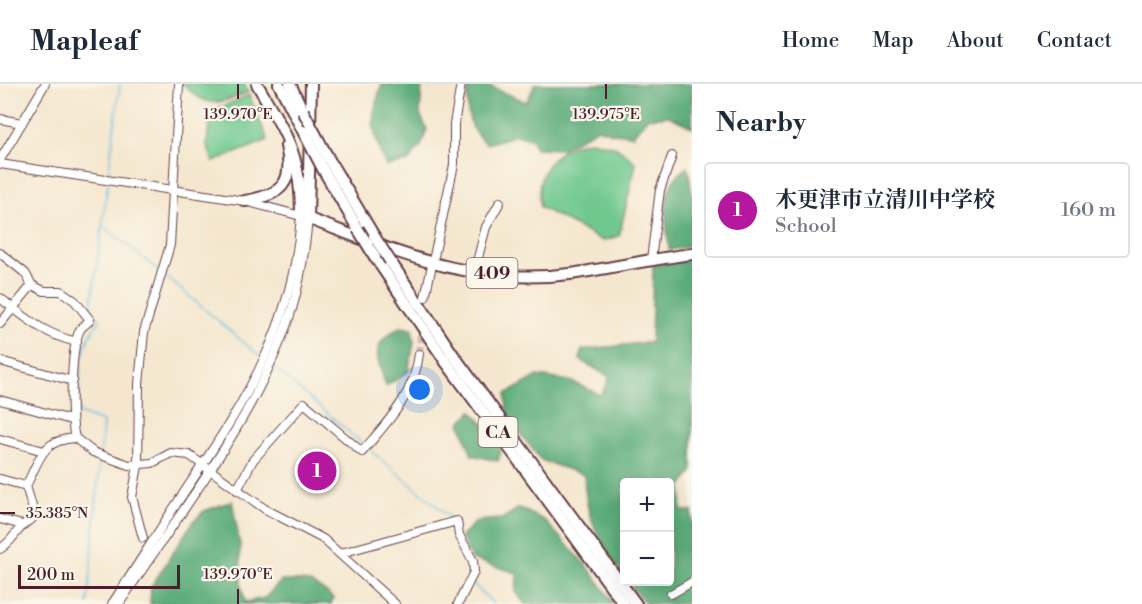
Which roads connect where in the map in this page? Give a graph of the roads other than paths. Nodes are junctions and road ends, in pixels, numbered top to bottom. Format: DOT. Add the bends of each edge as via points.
graph roads {
  1 [pos="45,84"];
  2 [pos="179,84"];
  3 [pos="257,84"];
  4 [pos="279,84"];
  5 [pos="290,84"];
  6 [pos="311,84"];
  7 [pos="461,84"];
  8 [pos="273,110"];
  9 [pos="0,119"];
  10 [pos="22,123"];
  11 [pos="672,156"];
  12 [pos="0,162"];
  13 [pos="328,168"];
  14 [pos="173,190"];
  15 [pos="245,201"];
  16 [pos="500,202"];
  17 [pos="304,217"];
  18 [pos="0,253"];
  19 [pos="692,254"];
  20 [pos="651,260"];
  21 [pos="432,264"];
  22 [pos="474,273"];
  23 [pos="32,285"];
  24 [pos="425,297"];
  25 [pos="0,298"];
  26 [pos="14,308"];
  27 [pos="0,324"];
  28 [pos="77,342"];
  29 [pos="419,354"];
  30 [pos="0,361"];
  31 [pos="73,381"];
  32 [pos="0,400"];
  33 [pos="71,420"];
  34 [pos="75,438"];
  35 [pos="0,439"];
  36 [pos="44,451"];
  37 [pos="138,466"];
  38 [pos="206,467"];
  39 [pos="0,479"];
  40 [pos="26,486"];
  41 [pos="237,490"];
  42 [pos="0,519"];
  43 [pos="22,525"];
  44 [pos="143,538"];
  45 [pos="0,549"];
  46 [pos="341,553"];
  47 [pos="692,582"];
  48 [pos="671,594"];
  49 [pos="112,604"];
  50 [pos="119,604"];
  51 [pos="395,604"];
  52 [pos="458,604"];
  53 [pos="624,604"];
  54 [pos="636,604"];
  1 -- 10 [label="street"];
  2 -- 14 [label="street"];
  3 -- 8 [label="highway"];
  4 -- 13 [label="highway, CA, bridge"];
  5 -- 13 [label="highway, CA, bridge"];
  6 -- 17 [label="highway"];
  7 -- 21 [label="street" via="454,124 454,165"];
  8 -- 15 [label="highway" via="285,141 288,173 275,194"];
  8 -- 17 [label="highway" via="296,155"];
  9 -- 10 [label="street"];
  10 -- 12 [label="street"];
  11 -- 20 [label="street" via="660,190"];
  12 -- 14 [label="street"];
  13 -- 53 [label="highway, CA, bridge" via="375,257 446,362"];
  13 -- 54 [label="highway, CA, bridge" via="480,392"];
  14 -- 15 [label="street"];
  14 -- 37 [label="street" via="170,245 144,332"];
  15 -- 17 [label="street"];
  16 -- 22 [label="street" via="486,228"];
  17 -- 21 [label="highway, 409"];
  17 -- 38 [label="street" via="277,332 259,374"];
  18 -- 23 [label="street" via="25,273"];
  19 -- 20 [label="highway, 409"];
  20 -- 22 [label="highway, 409" via="569,274"];
  21 -- 22 [label="highway, 409"];
  21 -- 24 [label="street"];
  23 -- 26 [label="street"];
  23 -- 28 [label="street" via="44,291 61,291 75,301 90,320 80,330"];
  25 -- 26 [label="street"];
  26 -- 27 [label="street"];
  26 -- 28 [label="street" via="45,332"];
  28 -- 31 [label="street"];
  29 -- 41 [label="street" via="417,372 405,401 362,452 304,403 253,460"];
  30 -- 31 [label="street"];
  31 -- 33 [label="street"];
  32 -- 33 [label="street"];
  33 -- 34 [label="street"];
  34 -- 36 [label="street" via="59,439"];
  34 -- 37 [label="street" via="103,457"];
  35 -- 36 [label="street"];
  36 -- 40 [label="street"];
  37 -- 38 [label="street" via="181,453"];
  37 -- 44 [label="street" via="132,497"];
  38 -- 41 [label="street"];
  38 -- 49 [label="street"];
  38 -- 50 [label="street"];
  39 -- 40 [label="street"];
  40 -- 43 [label="street" via="34,513"];
  41 -- 46 [label="street"];
  42 -- 43 [label="street"];
  43 -- 45 [label="street" via="12,542"];
  46 -- 51 [label="street"];
  46 -- 52 [label="street" via="457,521 474,572"];
  47 -- 48 [label="street"];
}
